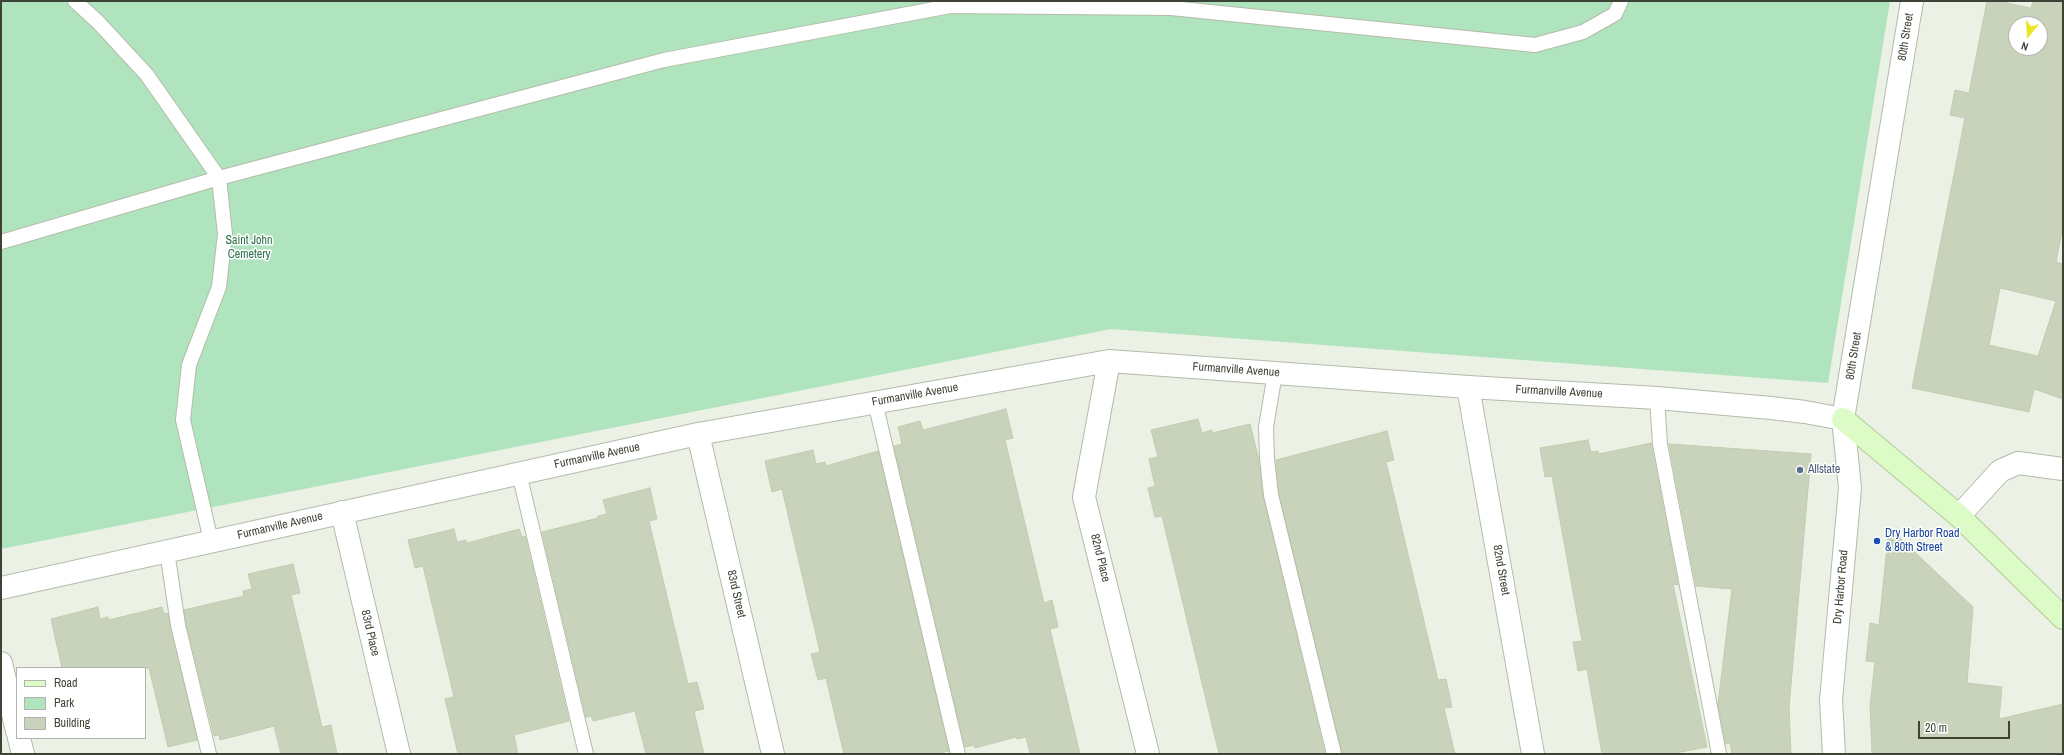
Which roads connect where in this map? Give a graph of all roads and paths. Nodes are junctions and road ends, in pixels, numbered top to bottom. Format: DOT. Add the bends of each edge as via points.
graph roads {
  1 [pos="75,1"];
  2 [pos="1621,1"];
  3 [pos="1912,1"];
  4 [pos="950,3"];
  5 [pos="219,178"];
  6 [pos="1,242"];
  7 [pos="1109,361"];
  8 [pos="1275,373"];
  9 [pos="1468,387"];
  10 [pos="1657,398"];
  11 [pos="875,402"];
  12 [pos="1843,419"];
  13 [pos="698,434"];
  14 [pos="2063,469"];
  15 [pos="519,473"];
  16 [pos="342,512"];
  17 [pos="1959,516"];
  18 [pos="211,541"];
  19 [pos="167,551"];
  20 [pos="1,588"];
  21 [pos="2063,618"];
  22 [pos="1,663"];
  23 [pos="16,727"];
  24 [pos="19,739"];
  25 [pos="22,754"];
  26 [pos="208,754"];
  27 [pos="398,754"];
  28 [pos="586,754"];
  29 [pos="774,754"];
  30 [pos="958,754"];
  31 [pos="1148,754"];
  32 [pos="1334,754"];
  33 [pos="1533,754"];
  34 [pos="1719,754"];
  35 [pos="1834,754"];
  1 -- 5 [label="lane" via="147,75"];
  2 -- 4 [label="lane" via="1615,14 1583,32 1535,45 1171,8"];
  3 -- 12 [label="street, 80th Street"];
  4 -- 5 [label="lane" via="664,60"];
  5 -- 6 [label="lane"];
  5 -- 18 [label="lane" via="225,234 219,287 189,365 182,420"];
  7 -- 8 [label="street, Furmanville Avenue"];
  7 -- 11 [label="street, Furmanville Avenue"];
  7 -- 31 [label="street, 82nd Place" via="1084,497"];
  8 -- 9 [label="street, Furmanville Avenue"];
  8 -- 32 [label="lane" via="1266,427 1271,495"];
  9 -- 10 [label="street, Furmanville Avenue"];
  9 -- 33 [label="street, 82nd Street"];
  10 -- 12 [label="street, Furmanville Avenue" via="1785,409"];
  10 -- 34 [label="lane" via="1660,444"];
  11 -- 13 [label="street, Furmanville Avenue"];
  11 -- 30 [label="lane"];
  12 -- 17 [label="street"];
  12 -- 35 [label="street, Dry Harbor Road" via="1850,488 1831,700"];
  13 -- 15 [label="street, Furmanville Avenue"];
  13 -- 29 [label="street, 83rd Street"];
  14 -- 17 [label="street" via="2018,463 2000,471"];
  15 -- 16 [label="street, Furmanville Avenue"];
  15 -- 28 [label="lane"];
  16 -- 18 [label="street, Furmanville Avenue"];
  16 -- 27 [label="street, 83rd Place"];
  17 -- 21 [label="street"];
  18 -- 19 [label="street, Furmanville Avenue"];
  19 -- 20 [label="street, Furmanville Avenue"];
  19 -- 26 [label="lane" via="178,625"];
  22 -- 23 [label="street"];
  24 -- 25 [label="street"];
}
